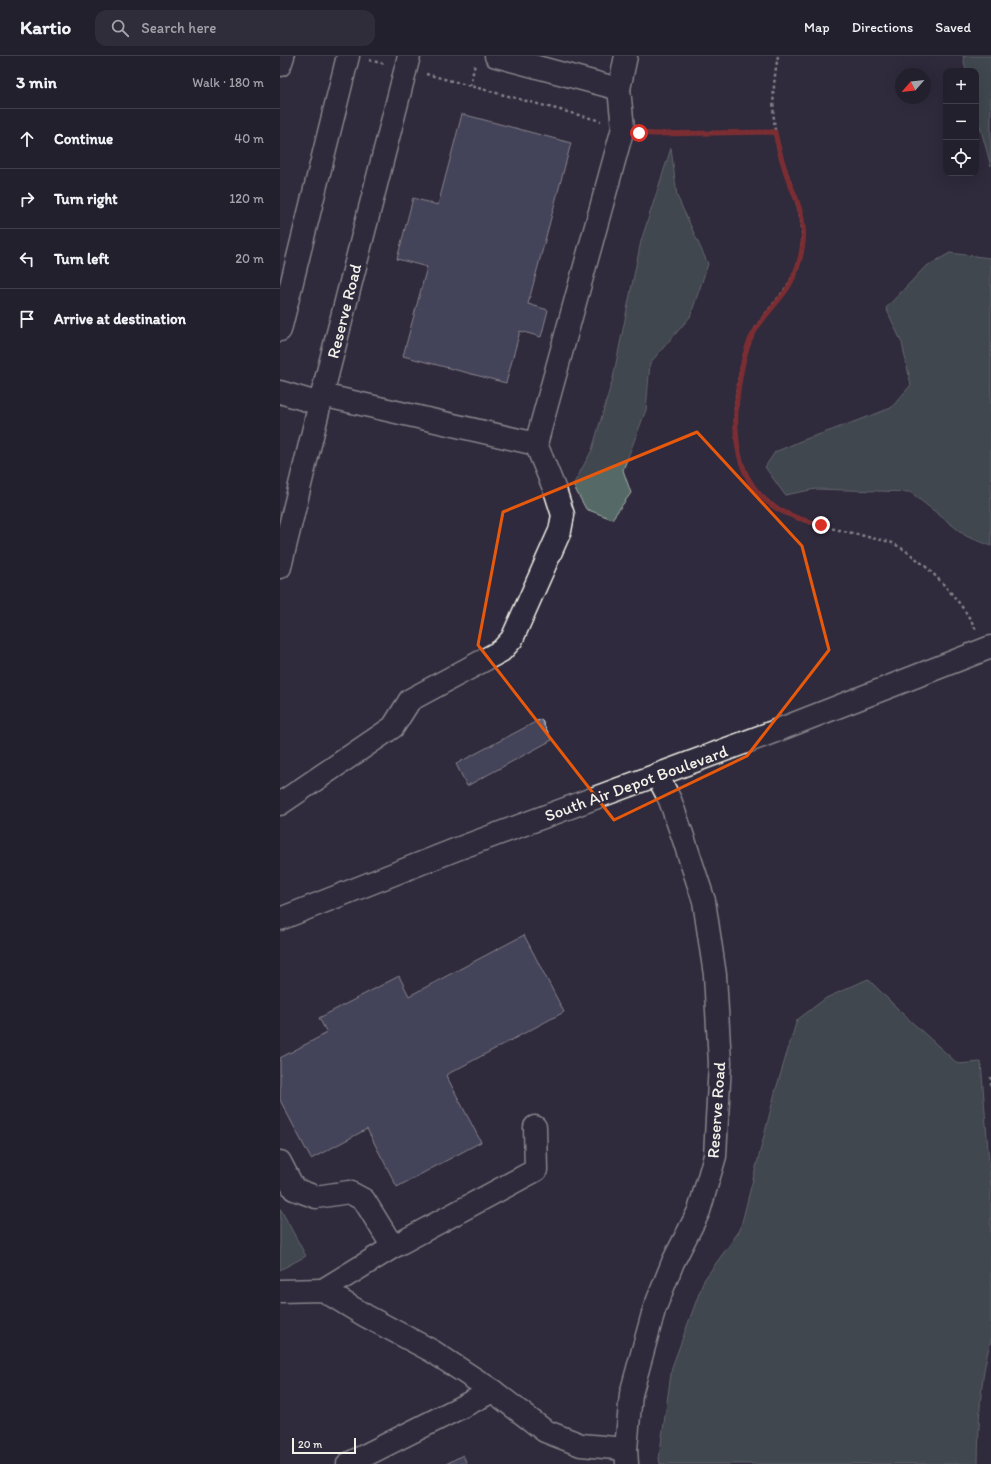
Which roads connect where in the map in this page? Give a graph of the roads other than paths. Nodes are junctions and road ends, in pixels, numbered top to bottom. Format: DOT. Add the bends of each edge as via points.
graph roads {
  1 [pos="282,56"];
  2 [pos="348,56"];
  3 [pos="409,56"];
  4 [pos="496,56"];
  5 [pos="626,56"];
  6 [pos="280,65"];
  7 [pos="619,89"];
  8 [pos="280,330"];
  9 [pos="280,392"];
  10 [pos="321,400"];
  11 [pos="536,444"];
  12 [pos="280,565"];
  13 [pos="988,648"];
  14 [pos="657,775"];
  15 [pos="280,804"];
  16 [pos="280,919"];
  17 [pos="535,1127"];
  18 [pos="280,1162"];
  19 [pos="393,1247"];
  20 [pos="323,1290"];
  21 [pos="280,1291"];
  22 [pos="493,1391"];
  23 [pos="626,1456"];
  24 [pos="348,1464"];
  1 -- 6 [label="street"];
  2 -- 8 [label="street"];
  3 -- 10 [label="street, Reserve Road"];
  4 -- 7 [label="street"];
  5 -- 7 [label="street"];
  7 -- 11 [label="street" via="623,128"];
  9 -- 10 [label="street"];
  10 -- 11 [label="street"];
  10 -- 12 [label="street, Reserve Road"];
  11 -- 15 [label="street" via="562,515 560,531 512,639 500,651 410,700 393,727"];
  13 -- 14 [label="street, South Air Depot Boulevard"];
  14 -- 16 [label="street, South Air Depot Boulevard" via="457,849"];
  14 -- 23 [label="street, Reserve Road" via="684,837 704,901 715,975 720,1063 715,1156 698,1211 673,1262 654,1310 631,1394"];
  17 -- 19 [label="street" via="536,1170"];
  18 -- 19 [label="street" via="294,1189 316,1197 349,1192 364,1200"];
  19 -- 20 [label="street"];
  20 -- 21 [label="street"];
  20 -- 22 [label="street" via="432,1351"];
  22 -- 23 [label="street" via="545,1430 581,1445"];
  22 -- 24 [label="street"];
}
